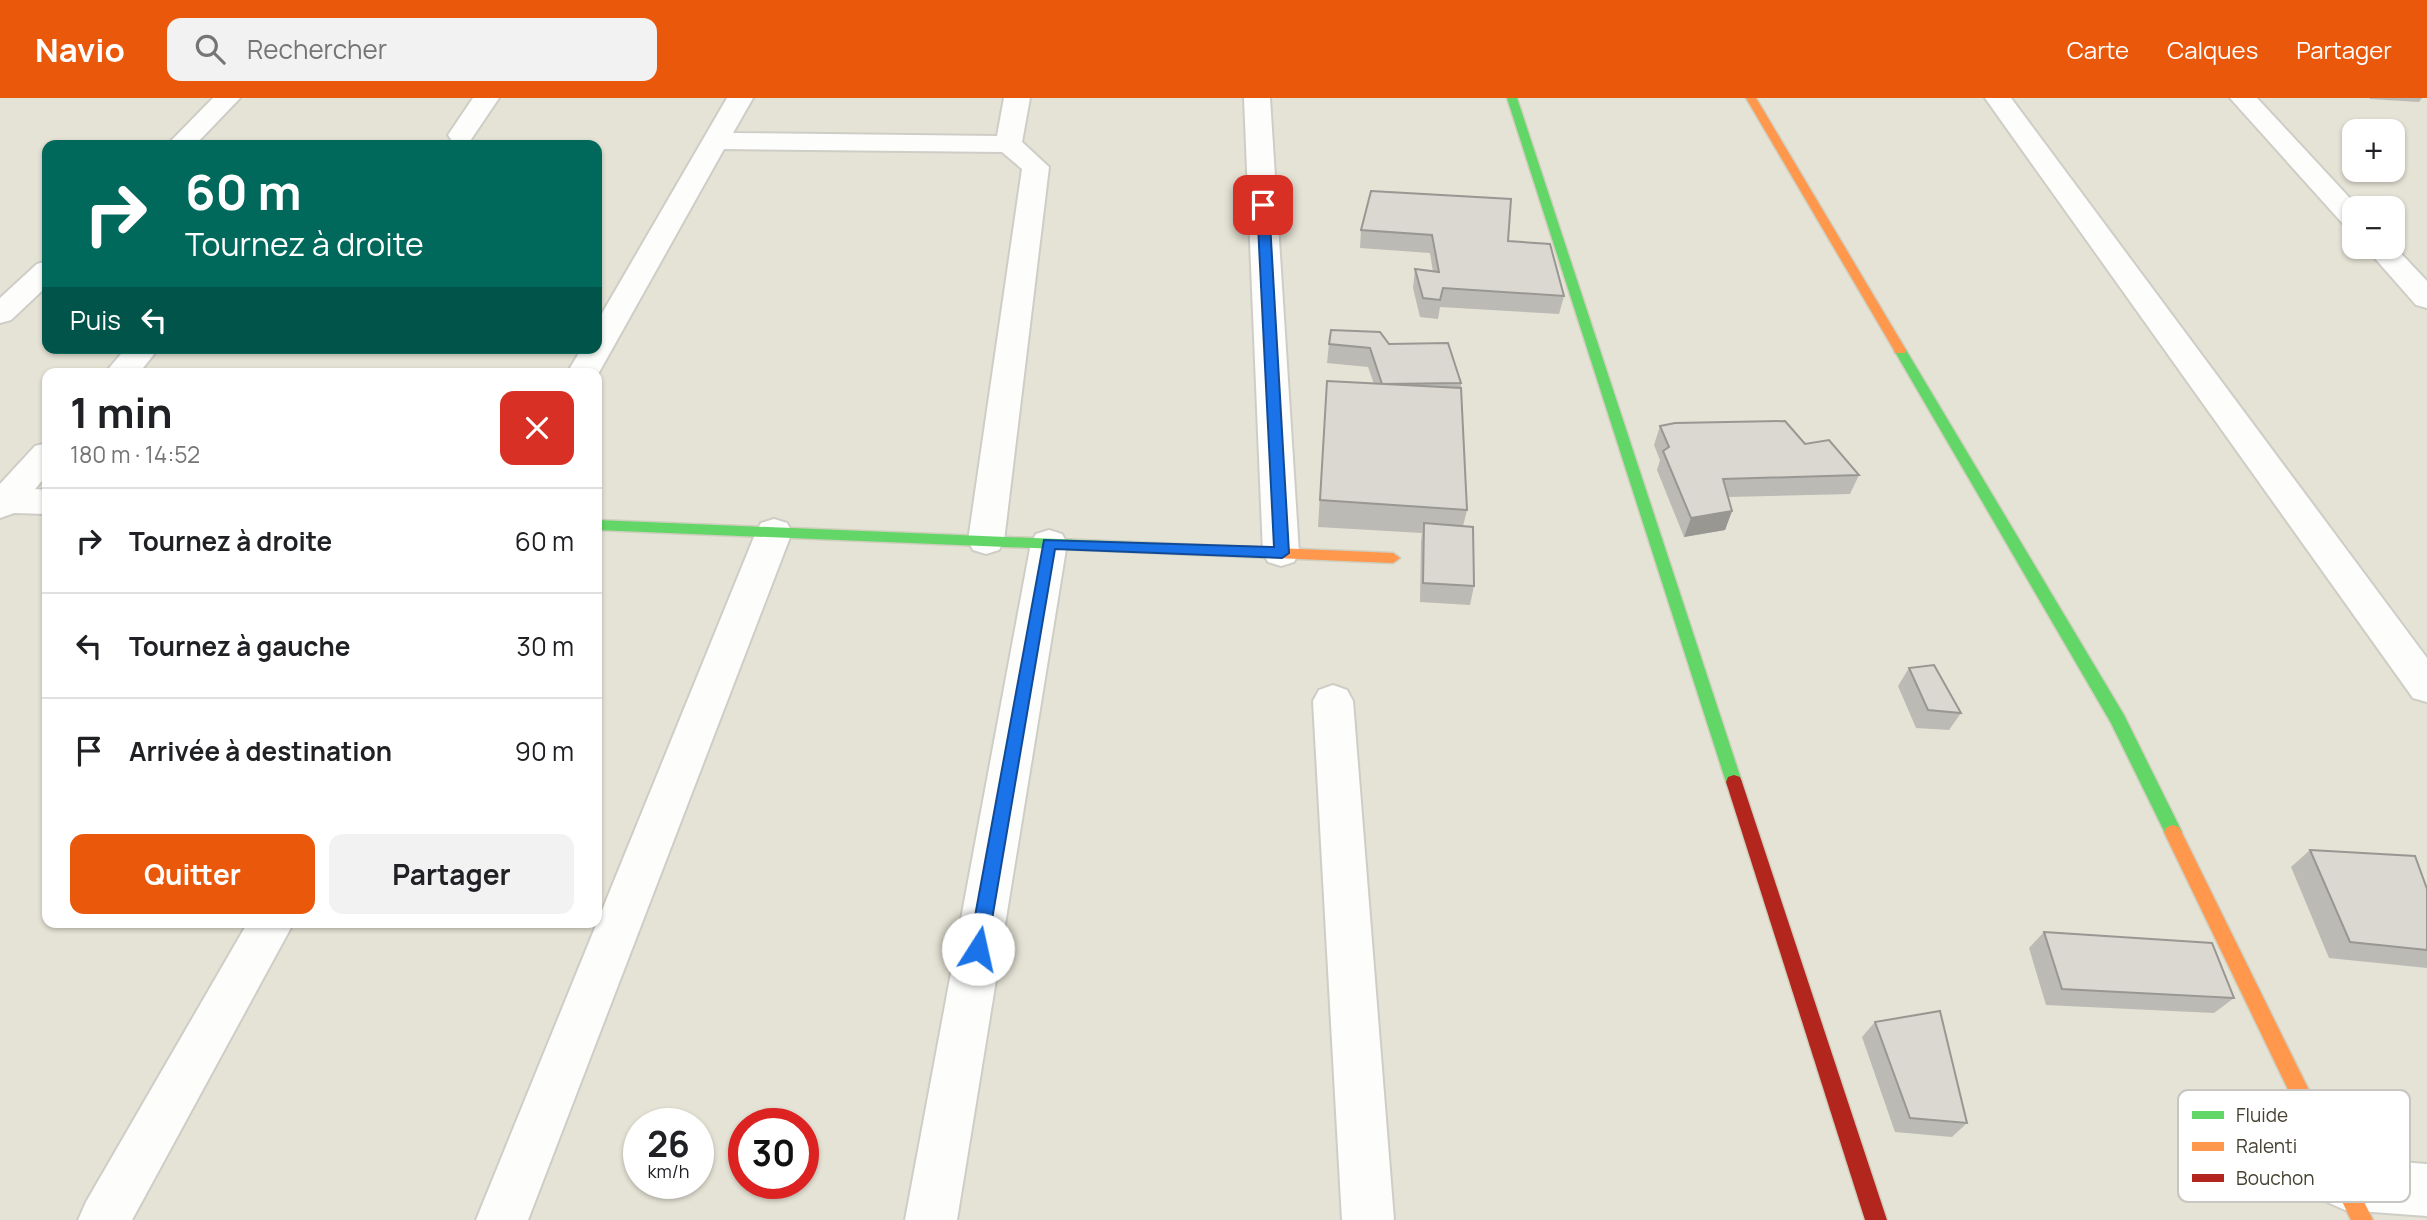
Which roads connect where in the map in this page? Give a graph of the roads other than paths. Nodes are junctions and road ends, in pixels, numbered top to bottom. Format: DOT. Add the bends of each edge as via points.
graph roads {
  1 [pos="227,98"];
  2 [pos="486,98"];
  3 [pos="740,98"];
  4 [pos="1017,98"];
  5 [pos="1257,98"];
  6 [pos="1513,98"];
  7 [pos="1751,98"];
  8 [pos="1998,98"];
  9 [pos="2243,98"];
  10 [pos="461,135"];
  11 [pos="185,140"];
  12 [pos="715,141"];
  13 [pos="1009,144"];
  14 [pos="2342,206"];
  15 [pos="2390,259"];
  16 [pos="42,275"];
  17 [pos="2427,299"];
  18 [pos="0,314"];
  19 [pos="602,340"];
  20 [pos="138,354"];
  21 [pos="126,368"];
  22 [pos="42,459"];
  23 [pos="2,502"];
  24 [pos="42,502"];
  25 [pos="602,525"];
  26 [pos="774,533"];
  27 [pos="986,541"];
  28 [pos="1049,543"];
  29 [pos="1282,553"];
  30 [pos="1393,558"];
  31 [pos="2427,687"];
  32 [pos="1333,701"];
  33 [pos="269,928"];
  34 [pos="2298,1090"];
  35 [pos="104,1220"];
  36 [pos="502,1220"];
  37 [pos="931,1220"];
  38 [pos="1368,1220"];
  39 [pos="1876,1220"];
  1 -- 11 [label="street"];
  2 -- 10 [label="street"];
  3 -- 12 [label="street"];
  4 -- 13 [label="street"];
  5 -- 29 [label="street"];
  6 -- 39 [label="street"];
  7 -- 34 [label="street" via="2118,720"];
  8 -- 31 [label="street"];
  9 -- 14 [label="street"];
  12 -- 13 [label="street"];
  12 -- 19 [label="street"];
  13 -- 27 [label="street" via="1036,167"];
  15 -- 17 [label="street"];
  16 -- 18 [label="street"];
  20 -- 21 [label="street"];
  22 -- 23 [label="street"];
  23 -- 24 [label="street"];
  25 -- 26 [label="street"];
  26 -- 27 [label="street"];
  26 -- 36 [label="street"];
  27 -- 28 [label="street"];
  28 -- 29 [label="street"];
  28 -- 37 [label="street"];
  29 -- 30 [label="street"];
  32 -- 38 [label="street"];
  33 -- 35 [label="street"];
}
